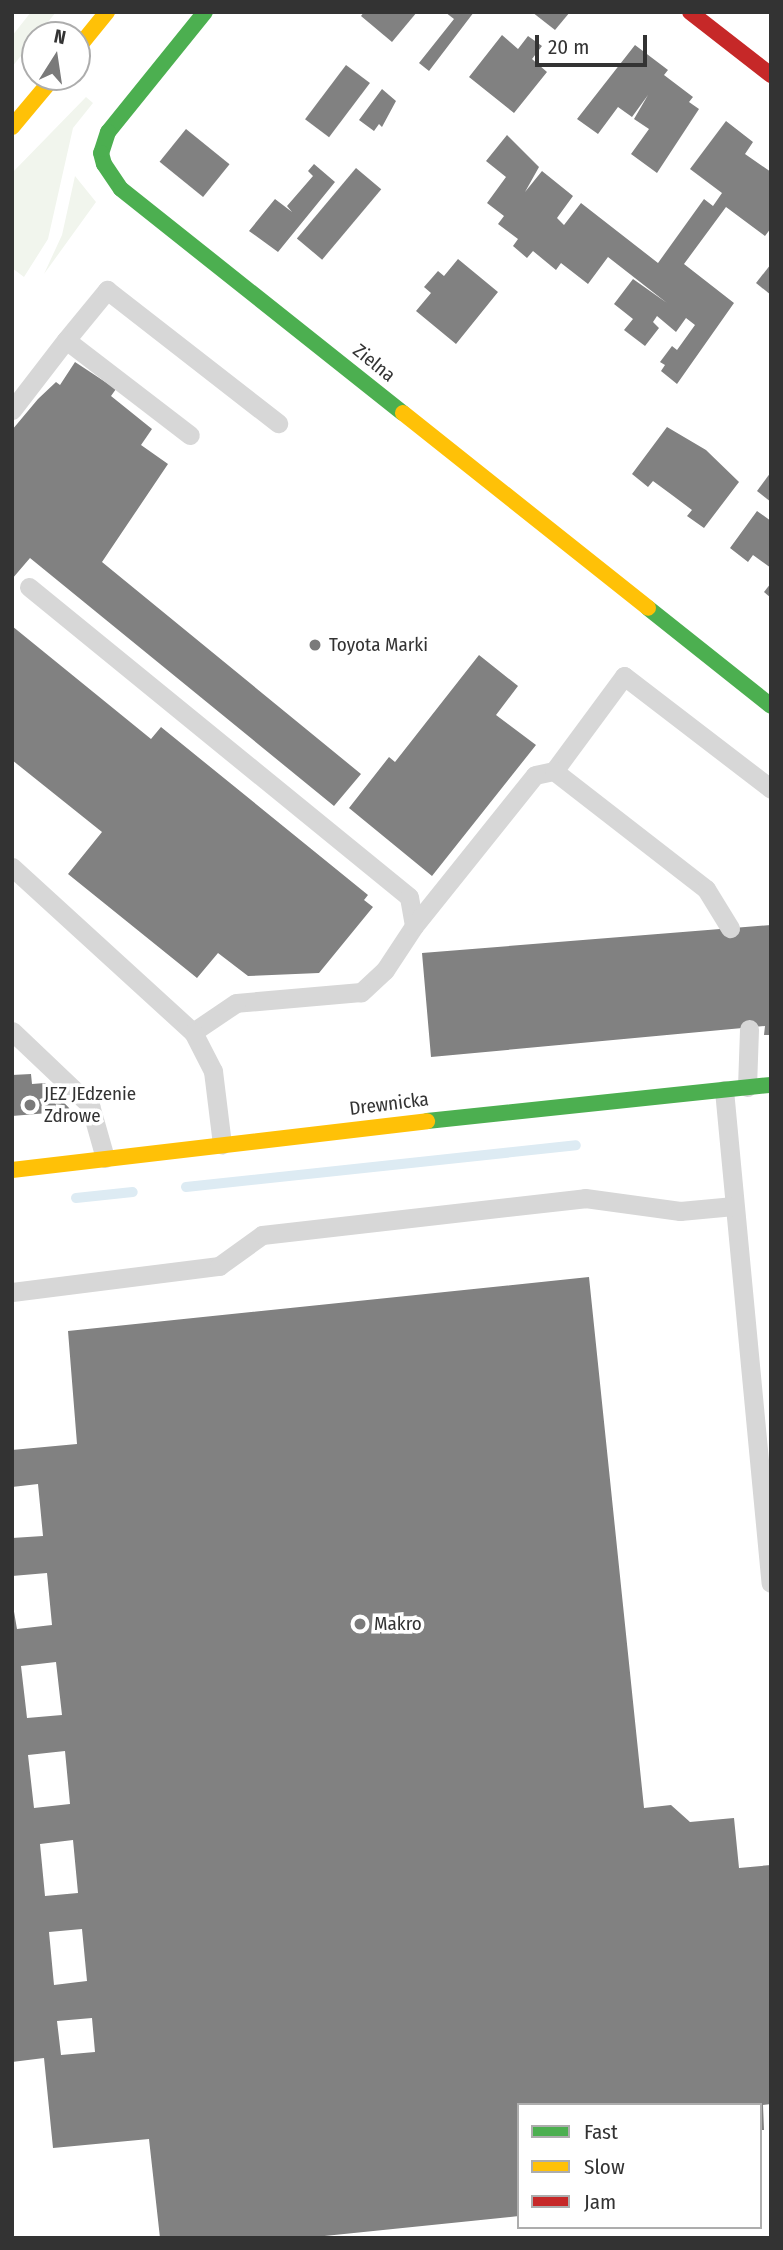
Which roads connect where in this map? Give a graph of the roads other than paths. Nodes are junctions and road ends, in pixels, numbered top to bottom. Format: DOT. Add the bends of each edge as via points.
graph roads {
  1 [pos="107,12"];
  2 [pos="205,12"];
  3 [pos="690,12"];
  4 [pos="91,32"];
  5 [pos="771,75"];
  6 [pos="42,91"];
  7 [pos="12,127"];
  8 [pos="66,340"];
  9 [pos="12,410"];
  10 [pos="278,423"];
  11 [pos="190,435"];
  12 [pos="29,587"];
  13 [pos="771,706"];
  14 [pos="554,771"];
  15 [pos="771,789"];
  16 [pos="12,867"];
  17 [pos="414,926"];
  18 [pos="730,928"];
  19 [pos="749,1029"];
  20 [pos="12,1031"];
  21 [pos="193,1032"];
  22 [pos="771,1085"];
  23 [pos="747,1087"];
  24 [pos="724,1090"];
  25 [pos="222,1144"];
  26 [pos="105,1158"];
  27 [pos="12,1170"];
  28 [pos="734,1206"];
  29 [pos="12,1292"];
  30 [pos="771,1583"];
  1 -- 4 [label="street"];
  2 -- 13 [label="street, Zielna" via="108,132 101,153 121,189"];
  3 -- 5 [label="street"];
  6 -- 7 [label="street"];
  8 -- 9 [label="lane"];
  8 -- 10 [label="lane" via="107,290"];
  8 -- 11 [label="lane"];
  12 -- 17 [label="lane" via="409,897"];
  14 -- 15 [label="lane" via="624,676"];
  14 -- 17 [label="lane" via="535,775"];
  14 -- 18 [label="lane" via="706,889"];
  16 -- 21 [label="lane"];
  17 -- 21 [label="lane" via="385,970 361,992 236,1003"];
  19 -- 23 [label="lane"];
  20 -- 26 [label="lane" via="90,1105"];
  21 -- 25 [label="lane" via="214,1072"];
  22 -- 23 [label="street, Drewnicka"];
  23 -- 24 [label="street, Drewnicka"];
  24 -- 25 [label="street, Drewnicka"];
  24 -- 28 [label="lane"];
  25 -- 26 [label="street, Drewnicka"];
  26 -- 27 [label="street, Drewnicka"];
  28 -- 29 [label="lane" via="680,1211 585,1198 262,1235 219,1265"];
  28 -- 30 [label="lane"];
}
